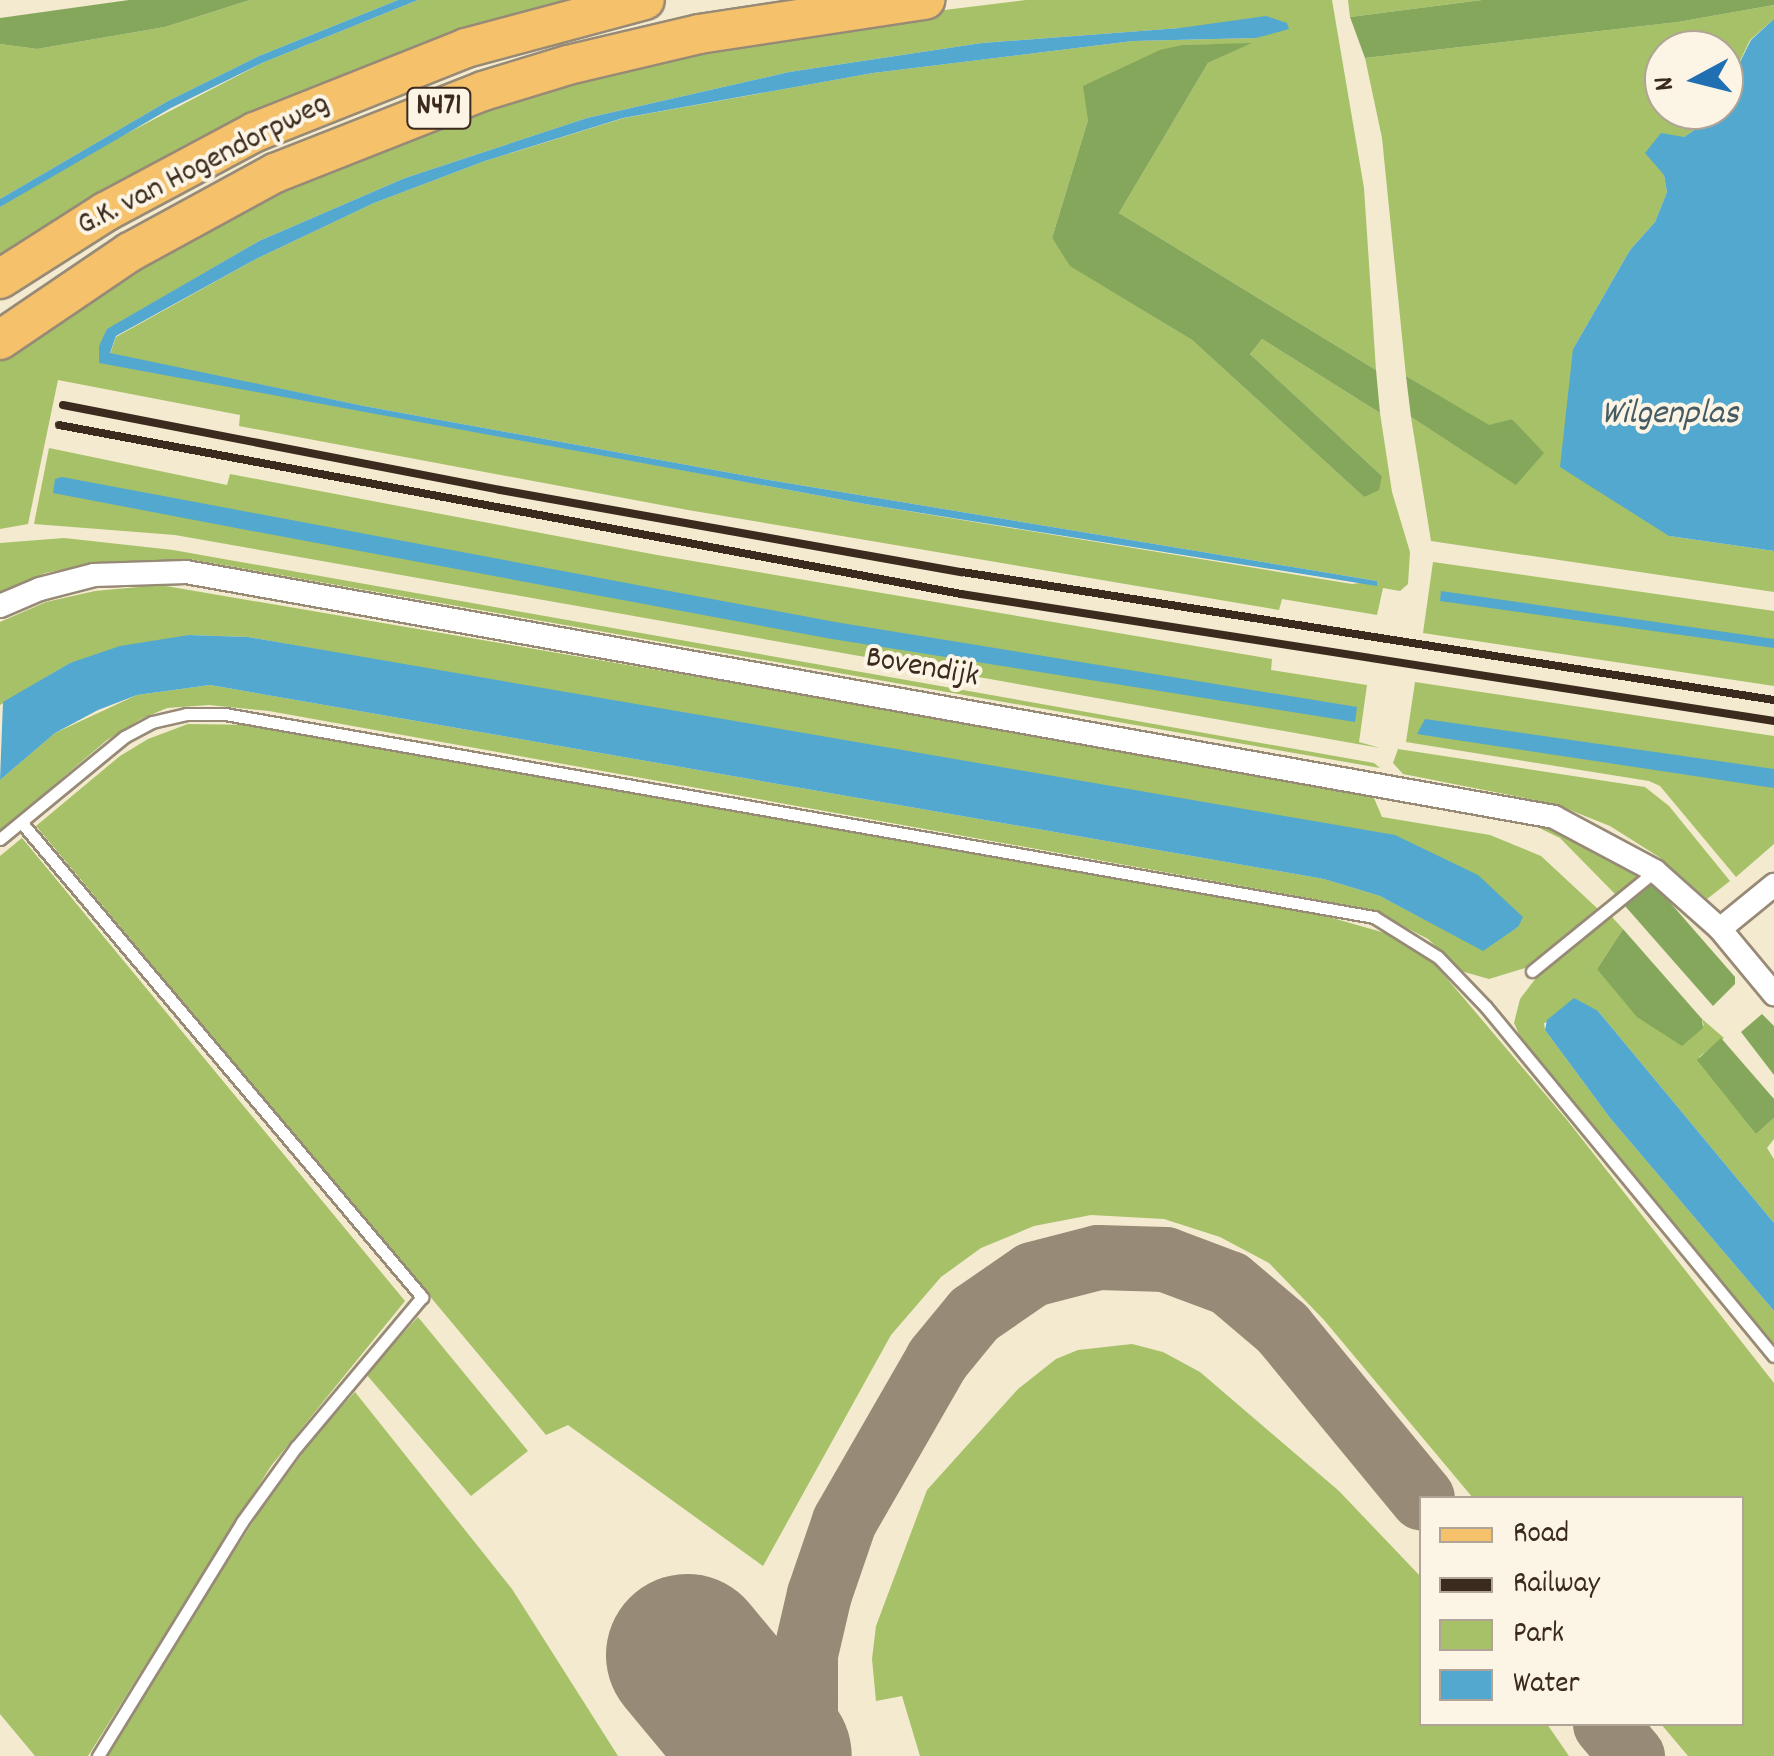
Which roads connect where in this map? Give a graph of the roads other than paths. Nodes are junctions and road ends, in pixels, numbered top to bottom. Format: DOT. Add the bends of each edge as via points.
graph roads {
  1 [pos="645,0"];
  2 [pos="925,0"];
  3 [pos="0,279"];
  4 [pos="0,340"];
  5 [pos="0,606"];
  6 [pos="21,822"];
  7 [pos="0,839"];
  8 [pos="1655,871"];
  9 [pos="1774,885"];
  10 [pos="1720,930"];
  11 [pos="1532,971"];
  12 [pos="1774,994"];
  13 [pos="1774,1356"];
  14 [pos="98,1756"];
  1 -- 3 [label="main road, G.K. van Hogendorpweg / N471" via="466,48 255,132 105,212"];
  2 -- 4 [label="main road, G.K. van Hogendorpweg / N471" via="699,34 568,65 446,105 275,173 130,252"];
  5 -- 8 [label="street, Bovendijk" via="94,575 186,572 1554,816"];
  6 -- 7 [label="lane"];
  6 -- 13 [label="lane" via="124,736 186,714 224,714 1374,918 1438,957 1486,1007"];
  6 -- 14 [label="lane" via="422,1297 242,1522"];
  8 -- 10 [label="street, Bovendijk"];
  8 -- 11 [label="lane"];
  9 -- 10 [label="street"];
  10 -- 12 [label="street, Bovendijk"];
}
